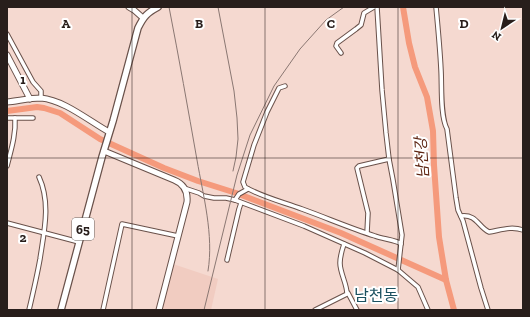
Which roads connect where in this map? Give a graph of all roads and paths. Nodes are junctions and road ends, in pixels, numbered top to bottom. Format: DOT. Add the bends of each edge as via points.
graph roads {
  1 [pos="129,7"];
  2 [pos="158,7"];
  3 [pos="374,7"];
  4 [pos="377,7"];
  5 [pos="436,7"];
  6 [pos="143,18"];
  7 [pos="7,34"];
  8 [pos="341,53"];
  9 [pos="7,56"];
  10 [pos="285,86"];
  11 [pos="30,98"];
  12 [pos="42,98"];
  13 [pos="7,102"];
  14 [pos="7,118"];
  15 [pos="15,118"];
  16 [pos="33,118"];
  17 [pos="109,134"];
  18 [pos="104,150"];
  19 [pos="389,159"];
  20 [pos="7,166"];
  21 [pos="39,177"];
  22 [pos="184,188"];
  23 [pos="248,189"];
  24 [pos="235,200"];
  25 [pos="241,203"];
  26 [pos="461,216"];
  27 [pos="7,223"];
  28 [pos="523,230"];
  29 [pos="44,233"];
  30 [pos="366,233"];
  31 [pos="178,236"];
  32 [pos="79,242"];
  33 [pos="344,244"];
  34 [pos="401,244"];
  35 [pos="227,260"];
  36 [pos="398,270"];
  37 [pos="347,292"];
  38 [pos="30,310"];
  39 [pos="61,310"];
  40 [pos="103,310"];
  41 [pos="159,310"];
  42 [pos="315,310"];
  43 [pos="357,310"];
  44 [pos="428,310"];
  45 [pos="488,310"];
  1 -- 6 [label="main road"];
  2 -- 6 [label="main road"];
  3 -- 8 [label="street" via="364,13 361,25 337,43 336,46"];
  4 -- 19 [label="street"];
  5 -- 26 [label="street" via="444,124 447,129 456,198"];
  6 -- 17 [label="main road, 65"];
  7 -- 12 [label="street" via="33,82 41,91"];
  9 -- 11 [label="main road"];
  10 -- 23 [label="street" via="279,88 254,145 243,182"];
  11 -- 12 [label="main road"];
  11 -- 13 [label="main road"];
  12 -- 17 [label="main road" via="73,110"];
  14 -- 15 [label="street"];
  15 -- 16 [label="street"];
  15 -- 20 [label="street" via="16,127"];
  17 -- 18 [label="main road, 65"];
  18 -- 22 [label="main road" via="174,180"];
  18 -- 32 [label="main road, 65"];
  19 -- 30 [label="street" via="357,168 368,213"];
  19 -- 34 [label="street" via="401,223"];
  21 -- 29 [label="street" via="46,202"];
  22 -- 24 [label="street" via="204,196"];
  22 -- 31 [label="main road" via="187,198"];
  23 -- 24 [label="street"];
  23 -- 30 [label="street"];
  24 -- 25 [label="street"];
  25 -- 33 [label="street"];
  25 -- 35 [label="street"];
  26 -- 28 [label="street" via="474,219 489,232 511,228"];
  26 -- 45 [label="street"];
  27 -- 29 [label="street"];
  29 -- 32 [label="street"];
  29 -- 38 [label="street"];
  30 -- 34 [label="street"];
  31 -- 40 [label="street" via="122,224"];
  31 -- 41 [label="main road"];
  32 -- 39 [label="main road, 65"];
  33 -- 36 [label="street"];
  33 -- 37 [label="street" via="340,265"];
  34 -- 36 [label="street"];
  36 -- 44 [label="street" via="418,287"];
  37 -- 42 [label="street"];
  37 -- 43 [label="street"];
}
